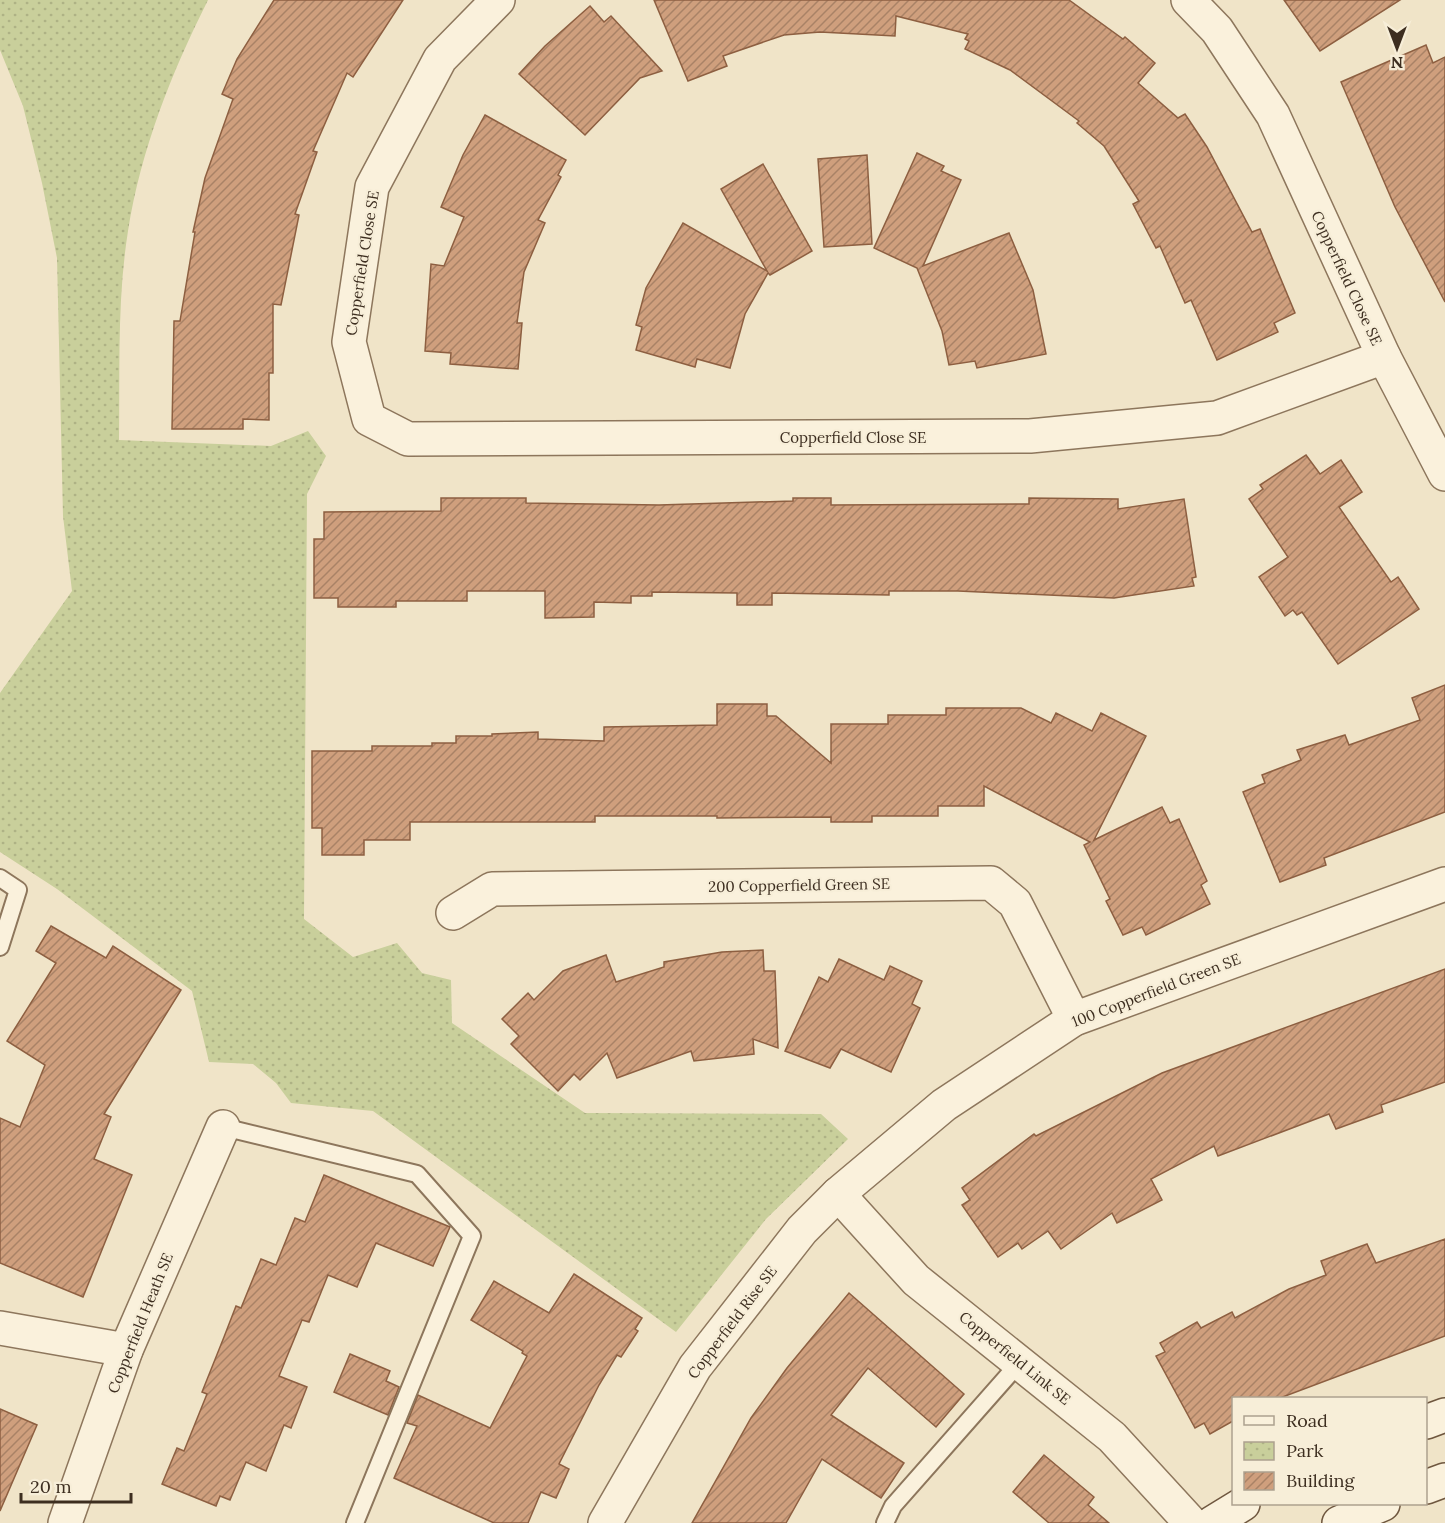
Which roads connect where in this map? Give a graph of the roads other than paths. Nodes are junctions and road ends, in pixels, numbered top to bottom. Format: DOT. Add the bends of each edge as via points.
graph roads {
  1 [pos="498,0"];
  2 [pos="1188,0"];
  3 [pos="1384,357"];
  4 [pos="1445,474"];
  5 [pos="0,878"];
  6 [pos="1445,884"];
  7 [pos="453,912"];
  8 [pos="0,947"];
  9 [pos="1074,1018"];
  10 [pos="223,1127"];
  11 [pos="838,1194"];
  12 [pos="0,1328"];
  13 [pos="126,1350"];
  14 [pos="1020,1362"];
  15 [pos="1445,1415"];
  16 [pos="1427,1421"];
  17 [pos="1445,1480"];
  18 [pos="1427,1486"];
  19 [pos="1240,1505"];
  20 [pos="1379,1505"];
  21 [pos="65,1523"];
  22 [pos="355,1523"];
  23 [pos="605,1523"];
  24 [pos="885,1523"];
  25 [pos="1191,1523"];
  26 [pos="1212,1523"];
  27 [pos="1339,1523"];
  1 -- 3 [label="street, Copperfield Close SE" via="440,59 372,186 349,342 369,419 408,439 1030,436 1217,418"];
  2 -- 3 [label="street, Copperfield Close SE" via="1217,30 1273,116"];
  3 -- 4 [label="street"];
  5 -- 8 [label="lane" via="18,890"];
  6 -- 9 [label="street, 100 Copperfield Green SE"];
  7 -- 9 [label="street, 200 Copperfield Green SE" via="492,889 991,883 1015,903"];
  9 -- 11 [label="street, 100 Copperfield Green SE" via="944,1105"];
  10 -- 13 [label="street, Copperfield Heath SE"];
  10 -- 22 [label="lane" via="417,1174 472,1236"];
  11 -- 14 [label="street, Copperfield Link SE" via="916,1280"];
  11 -- 23 [label="street, Copperfield Rise SE" via="802,1230 695,1367"];
  12 -- 13 [label="street"];
  13 -- 21 [label="street, Copperfield Heath SE"];
  14 -- 24 [label="lane" via="893,1506"];
  14 -- 25 [label="street, Copperfield Link SE" via="1112,1437"];
  15 -- 16 [label="street"];
  17 -- 18 [label="street"];
  19 -- 26 [label="street"];
  20 -- 27 [label="street"];
}
